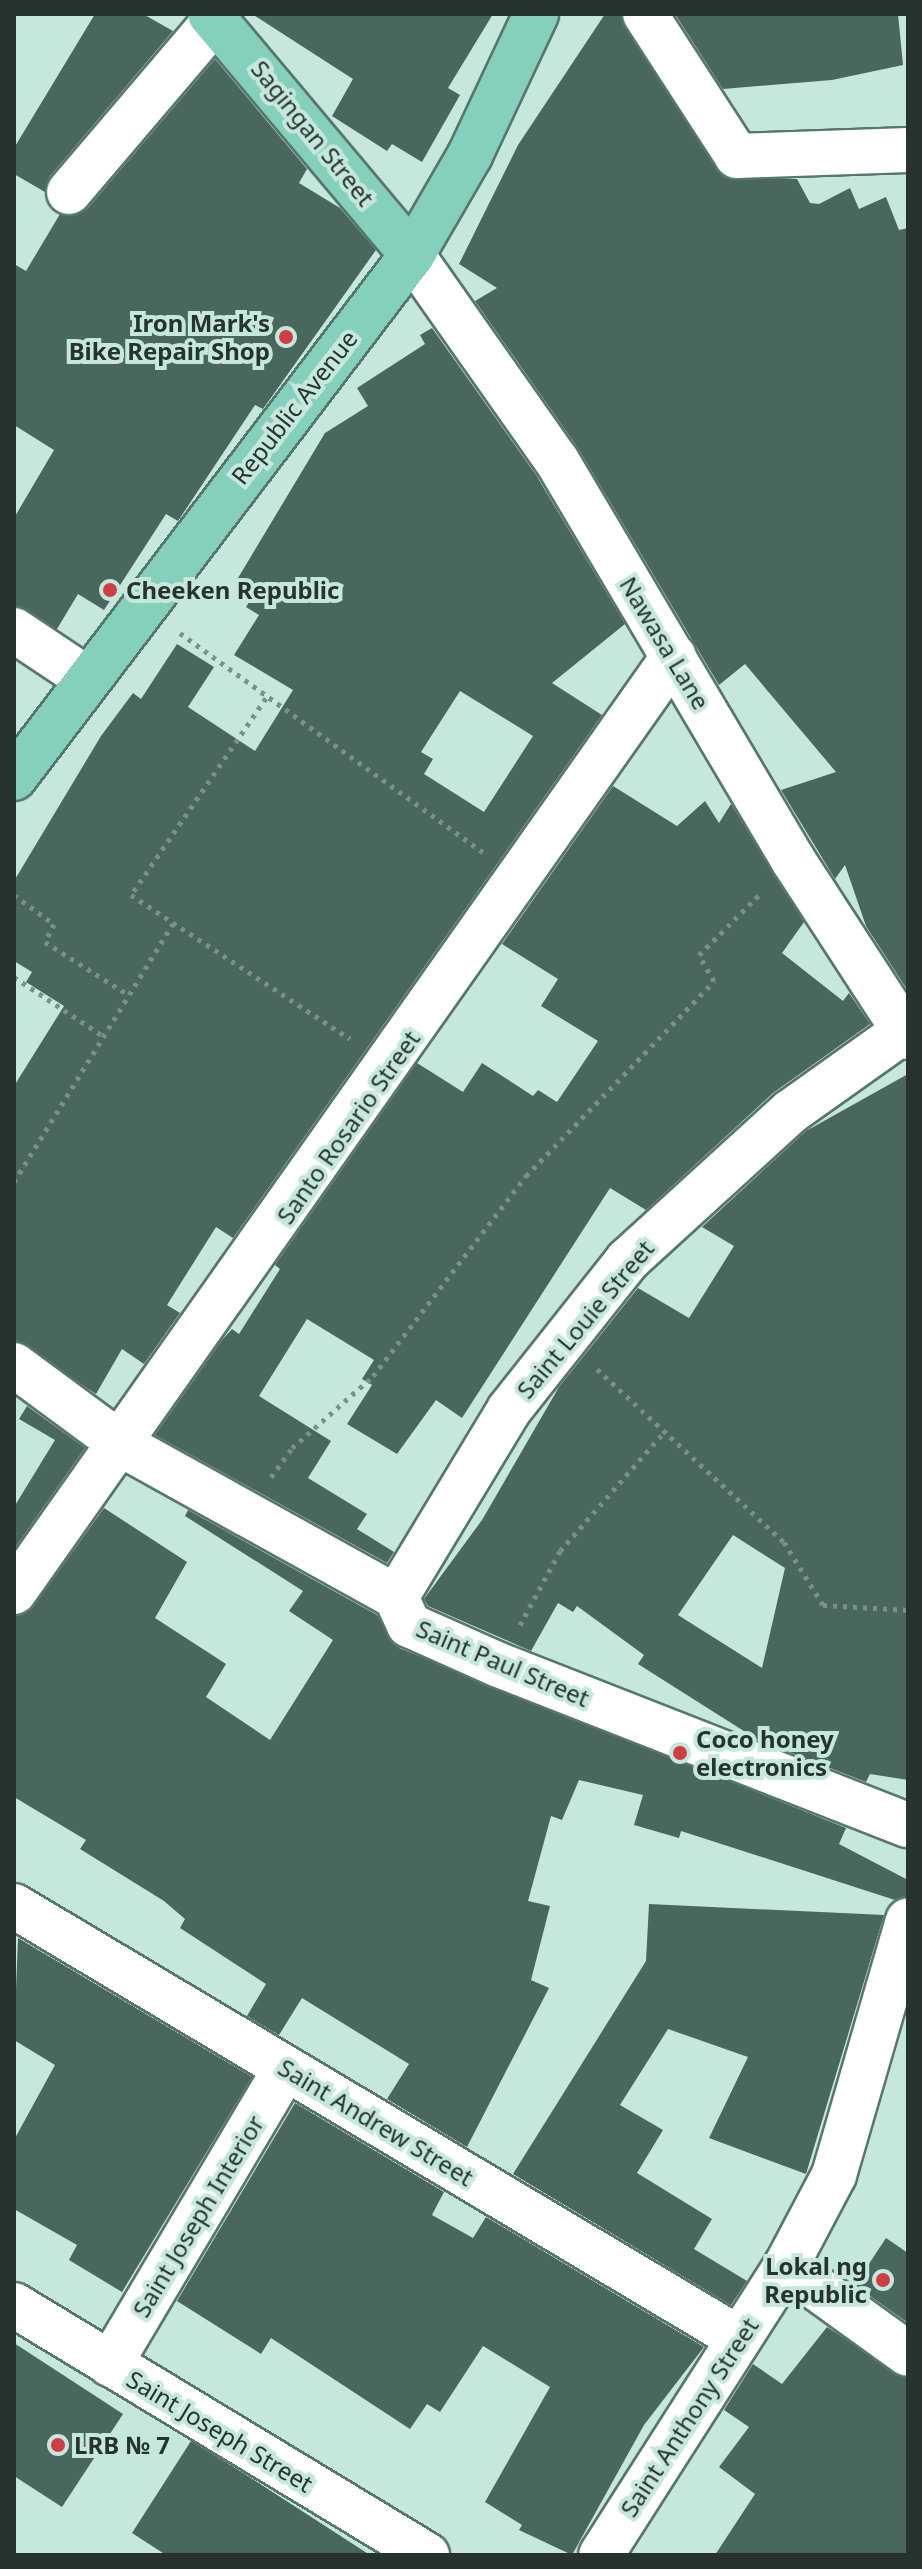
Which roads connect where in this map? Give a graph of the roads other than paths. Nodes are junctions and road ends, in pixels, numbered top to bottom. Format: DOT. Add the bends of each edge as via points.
graph roads {
  1 [pos="536,14"];
  2 [pos="645,14"];
  3 [pos="213,17"];
  4 [pos="908,150"];
  5 [pos="69,192"];
  6 [pos="412,255"];
  7 [pos="14,630"];
  8 [pos="674,656"];
  9 [pos="86,678"];
  10 [pos="14,778"];
  11 [pos="906,1034"];
  12 [pos="14,1365"];
  13 [pos="124,1446"];
  14 [pos="14,1592"];
  15 [pos="396,1597"];
  16 [pos="908,1825"];
  17 [pos="14,1906"];
  18 [pos="908,1921"];
  19 [pos="286,2068"];
  20 [pos="786,2266"];
  21 [pos="14,2305"];
  22 [pos="738,2338"];
  23 [pos="908,2354"];
  24 [pos="110,2364"];
  25 [pos="427,2555"];
  26 [pos="601,2555"];
  1 -- 6 [label="main road, Republic Avenue" via="464,167"];
  2 -- 4 [label="street" via="737,156"];
  3 -- 5 [label="street"];
  3 -- 6 [label="main road, Sagingan Street"];
  6 -- 8 [label="street, Nawasa Lane" via="557,461"];
  6 -- 9 [label="main road, Republic Avenue"];
  7 -- 9 [label="street"];
  8 -- 11 [label="street, Nawasa Lane" via="793,860"];
  8 -- 13 [label="street, Santo Rosario Street"];
  9 -- 10 [label="main road, Republic Avenue"];
  11 -- 15 [label="street, Saint Louie Street" via="790,1112 627,1261 509,1410"];
  12 -- 13 [label="street, Saint Paul Street"];
  13 -- 14 [label="street, Santo Rosario Street"];
  13 -- 15 [label="street, Saint Paul Street"];
  15 -- 16 [label="street, Saint Paul Street" via="409,1625"];
  17 -- 19 [label="street, Saint Andrew Street"];
  18 -- 20 [label="street, Saint Anthony Street" via="834,2175"];
  19 -- 22 [label="street, Saint Andrew Street"];
  19 -- 24 [label="street, Saint Joseph Interior"];
  20 -- 22 [label="street, Saint Anthony Street"];
  20 -- 23 [label="street"];
  21 -- 24 [label="street, Saint Joseph Street"];
  22 -- 26 [label="street, Saint Anthony Street"];
  24 -- 25 [label="street, Saint Joseph Street"];
}
